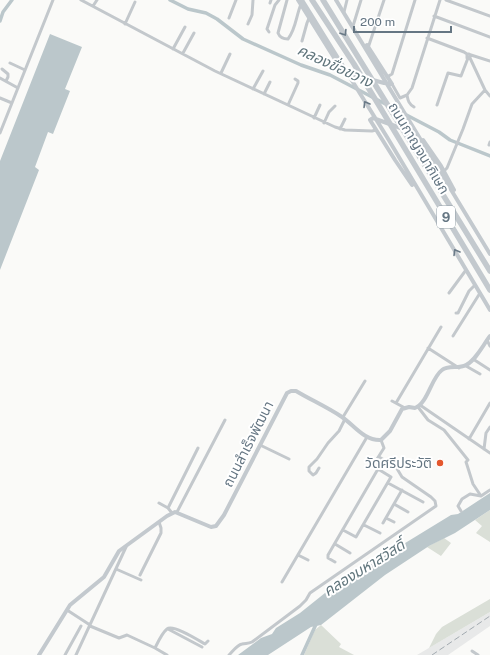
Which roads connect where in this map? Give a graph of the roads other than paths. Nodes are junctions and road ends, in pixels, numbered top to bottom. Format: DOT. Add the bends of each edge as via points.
graph roads {
  1 [pos="53,0"];
  2 [pos="81,0"];
  3 [pos="97,0"];
  4 [pos="236,0"];
  5 [pos="253,0"];
  6 [pos="279,0"];
  7 [pos="287,0"];
  8 [pos="312,0"];
  9 [pos="324,0"];
  10 [pos="336,0"];
  11 [pos="347,0"];
  12 [pos="361,0"];
  13 [pos="384,0"];
  14 [pos="415,0"];
  15 [pos="440,0"];
  16 [pos="446,0"];
  17 [pos="300,1"];
  18 [pos="135,2"];
  19 [pos="93,6"];
  20 [pos="344,12"];
  21 [pos="434,16"];
  22 [pos="490,16"];
  23 [pos="229,18"];
  24 [pos="309,18"];
  25 [pos="348,19"];
  26 [pos="125,24"];
  27 [pos="248,24"];
  28 [pos="353,26"];
  29 [pos="185,27"];
  30 [pos="269,32"];
  31 [pos="194,33"];
  32 [pos="490,37"];
  33 [pos="427,38"];
  34 [pos="302,41"];
  35 [pos="368,48"];
  36 [pos="173,49"];
  37 [pos="183,54"];
  38 [pos="230,54"];
  39 [pos="469,56"];
  40 [pos="490,61"];
  41 [pos="10,63"];
  42 [pos="2,69"];
  43 [pos="25,70"];
  44 [pos="264,71"];
  45 [pos="222,73"];
  46 [pos="388,77"];
  47 [pos="0,78"];
  48 [pos="295,79"];
  49 [pos="6,81"];
  50 [pos="270,82"];
  51 [pos="392,84"];
  52 [pos="18,88"];
  53 [pos="253,89"];
  54 [pos="485,90"];
  55 [pos="264,94"];
  56 [pos="407,95"];
  57 [pos="490,96"];
  58 [pos="0,98"];
  59 [pos="12,103"];
  60 [pos="437,104"];
  61 [pos="288,105"];
  62 [pos="320,105"];
  63 [pos="335,106"];
  64 [pos="414,107"];
  65 [pos="314,118"];
  66 [pos="345,119"];
  67 [pos="324,123"];
  68 [pos="340,129"];
  69 [pos="376,130"];
  70 [pos="0,133"];
  71 [pos="444,171"];
  72 [pos="425,201"];
  73 [pos="460,203"];
  74 [pos="490,254"];
  75 [pos="466,270"];
  76 [pos="490,271"];
  77 [pos="475,285"];
  78 [pos="490,290"];
  79 [pos="449,293"];
  80 [pos="480,293"];
  81 [pos="489,309"];
  82 [pos="456,313"];
  83 [pos="490,314"];
  84 [pos="441,327"];
  85 [pos="453,336"];
  86 [pos="490,336"];
  87 [pos="487,340"];
  88 [pos="490,346"];
  89 [pos="428,348"];
  90 [pos="473,359"];
  91 [pos="466,366"];
  92 [pos="459,368"];
  93 [pos="490,370"];
  94 [pos="480,374"];
  95 [pos="365,381"];
  96 [pos="392,401"];
  97 [pos="396,403"];
  98 [pos="490,403"];
  99 [pos="419,406"];
  100 [pos="405,408"];
  101 [pos="344,418"];
  102 [pos="225,420"];
  103 [pos="490,427"];
  104 [pos="367,437"];
  105 [pos="469,439"];
  106 [pos="381,440"];
  107 [pos="260,445"];
  108 [pos="198,448"];
  109 [pos="484,449"];
  110 [pos="490,454"];
  111 [pos="379,457"];
  112 [pos="289,459"];
  113 [pos="319,468"];
  114 [pos="378,469"];
  115 [pos="388,483"];
  116 [pos="402,490"];
  117 [pos="490,490"];
  118 [pos="481,496"];
  119 [pos="423,502"];
  120 [pos="158,503"];
  121 [pos="394,504"];
  122 [pos="168,508"];
  123 [pos="461,511"];
  124 [pos="175,512"];
  125 [pos="408,512"];
  126 [pos="386,518"];
  127 [pos="159,522"];
  128 [pos="383,522"];
  129 [pos="394,522"];
  130 [pos="364,525"];
  131 [pos="343,530"];
  132 [pos="380,533"];
  133 [pos="335,544"];
  134 [pos="127,545"];
  135 [pos="350,553"];
  136 [pos="298,555"];
  137 [pos="308,560"];
  138 [pos="336,562"];
  139 [pos="116,569"];
  140 [pos="140,575"];
  141 [pos="141,580"];
  142 [pos="282,582"];
  143 [pos="67,610"];
  144 [pos="81,626"];
  145 [pos="90,626"];
  146 [pos="168,629"];
  147 [pos="208,641"];
  148 [pos="202,647"];
  149 [pos="155,648"];
  150 [pos="472,651"];
  151 [pos="39,655"];
  152 [pos="65,655"];
  153 [pos="76,655"];
  154 [pos="167,655"];
  155 [pos="229,655"];
  156 [pos="478,655"];
  1 -- 43 [label="street"];
  2 -- 19 [label="street"];
  3 -- 19 [label="street"];
  4 -- 23 [label="street"];
  5 -- 27 [label="street" via="252,15"];
  6 -- 30 [label="street" via="267,29"];
  7 -- 17 [label="street" via="278,34 285,39 293,33"];
  8 -- 78 [label="highway, ถนนกาญจนาภิเษก / 9" via="354,64"];
  9 -- 76 [label="highway, ถนนกาญจนาภิเษก / 9, one-way"];
  10 -- 20 [label="main road"];
  11 -- 20 [label="street"];
  12 -- 28 [label="street"];
  13 -- 35 [label="street"];
  14 -- 46 [label="street" via="392,74"];
  15 -- 21 [label="street"];
  16 -- 22 [label="street"];
  17 -- 24 [label="main road"];
  72 -- 17 [label="main road, one-way" via="339,58"];
  18 -- 26 [label="street"];
  19 -- 26 [label="street"];
  20 -- 25 [label="main road"];
  21 -- 32 [label="street"];
  21 -- 33 [label="street"];
  24 -- 34 [label="street"];
  24 -- 51 [label="main road" via="344,72"];
  25 -- 28 [label="main road"];
  25 -- 73 [label="main road"];
  26 -- 36 [label="street"];
  28 -- 35 [label="main road"];
  29 -- 36 [label="street"];
  31 -- 37 [label="street"];
  33 -- 39 [label="street"];
  33 -- 56 [label="street" via="412,88"];
  35 -- 46 [label="main road"];
  36 -- 37 [label="street"];
  37 -- 45 [label="street"];
  38 -- 45 [label="street"];
  39 -- 40 [label="street"];
  39 -- 54 [label="street"];
  39 -- 60 [label="street" via="461,76 448,73"];
  41 -- 43 [label="street"];
  42 -- 49 [label="street" via="8,74"];
  43 -- 52 [label="street"];
  44 -- 53 [label="street"];
  45 -- 53 [label="street"];
  46 -- 51 [label="main road"];
  47 -- 49 [label="street"];
  48 -- 61 [label="street" via="298,83"];
  49 -- 52 [label="street"];
  50 -- 55 [label="street"];
  51 -- 56 [label="street" via="400,98"];
  52 -- 59 [label="street"];
  53 -- 55 [label="street"];
  54 -- 57 [label="street"];
  54 -- 71 [label="street" via="472,104 460,138"];
  55 -- 61 [label="street"];
  56 -- 64 [label="street" via="410,105"];
  58 -- 59 [label="street"];
  59 -- 70 [label="street"];
  61 -- 65 [label="street"];
  62 -- 65 [label="street"];
  63 -- 67 [label="street"];
  65 -- 67 [label="street"];
  66 -- 68 [label="street"];
  67 -- 68 [label="street"];
  68 -- 69 [label="street"];
  69 -- 71 [label="main road" via="371,118 419,135"];
  69 -- 72 [label="main road"];
  71 -- 73 [label="main road"];
  75 -- 72 [label="main road, one-way"];
  73 -- 74 [label="main road"];
  75 -- 77 [label="main road"];
  75 -- 79 [label="street"];
  77 -- 80 [label="main road"];
  77 -- 82 [label="street"];
  80 -- 81 [label="main road"];
  80 -- 85 [label="street"];
  81 -- 83 [label="main road"];
  84 -- 89 [label="street"];
  86 -- 87 [label="main road"];
  87 -- 88 [label="street"];
  87 -- 90 [label="main road"];
  89 -- 92 [label="street"];
  89 -- 97 [label="street"];
  90 -- 91 [label="main road"];
  90 -- 93 [label="street"];
  91 -- 92 [label="main road"];
  91 -- 94 [label="street"];
  92 -- 99 [label="main road" via="440,371"];
  95 -- 101 [label="street"];
  96 -- 97 [label="street"];
  97 -- 100 [label="street"];
  98 -- 105 [label="street"];
  99 -- 100 [label="main road"];
  99 -- 105 [label="street"];
  99 -- 118 [label="street" via="428,420 444,430 468,460 466,462 473,484"];
  100 -- 106 [label="main road"];
  101 -- 104 [label="main road, ถนนสำเร็จพัฒนา"];
  101 -- 107 [label="main road, ถนนสำเร็จพัฒนา" via="296,391 291,391 287,393"];
  101 -- 113 [label="street" via="339,431 309,467 309,471 313,474"];
  102 -- 124 [label="street"];
  103 -- 109 [label="street" via="486,431"];
  104 -- 106 [label="main road, ถนนสำเร็จพัฒนา"];
  104 -- 136 [label="street"];
  105 -- 109 [label="street"];
  106 -- 111 [label="street" via="384,448"];
  107 -- 112 [label="street"];
  107 -- 124 [label="main road, ถนนสำเร็จพัฒนา" via="216,526 211,527"];
  108 -- 122 [label="street"];
  109 -- 110 [label="street"];
  111 -- 114 [label="street"];
  111 -- 155 [label="street" via="396,468 402,477 432,496 436,506 310,593 300,606 252,642 241,644"];
  114 -- 115 [label="street" via="391,476"];
  114 -- 131 [label="street"];
  115 -- 116 [label="street"];
  115 -- 130 [label="street"];
  116 -- 119 [label="street"];
  116 -- 121 [label="street"];
  117 -- 118 [label="street"];
  118 -- 123 [label="street" via="470,494 462,499 458,506"];
  120 -- 122 [label="street"];
  121 -- 125 [label="street"];
  121 -- 126 [label="street"];
  122 -- 124 [label="street"];
  124 -- 127 [label="main road"];
  126 -- 128 [label="street"];
  126 -- 129 [label="street"];
  127 -- 134 [label="main road"];
  127 -- 140 [label="street" via="161,533"];
  130 -- 131 [label="street" via="356,537"];
  130 -- 132 [label="street"];
  131 -- 133 [label="street"];
  133 -- 135 [label="street"];
  133 -- 138 [label="street" via="328,557"];
  134 -- 139 [label="street"];
  134 -- 143 [label="main road" via="116,556 104,577"];
  136 -- 137 [label="street"];
  136 -- 142 [label="street"];
  139 -- 141 [label="street"];
  139 -- 145 [label="street"];
  143 -- 145 [label="street"];
  143 -- 151 [label="main road"];
  144 -- 152 [label="street"];
  145 -- 149 [label="street" via="119,638 127,634"];
  145 -- 153 [label="street"];
  146 -- 147 [label="street" via="173,628 205,644"];
  146 -- 148 [label="street"];
  146 -- 149 [label="street"];
  149 -- 154 [label="street"];
  150 -- 156 [label="street"];
}
